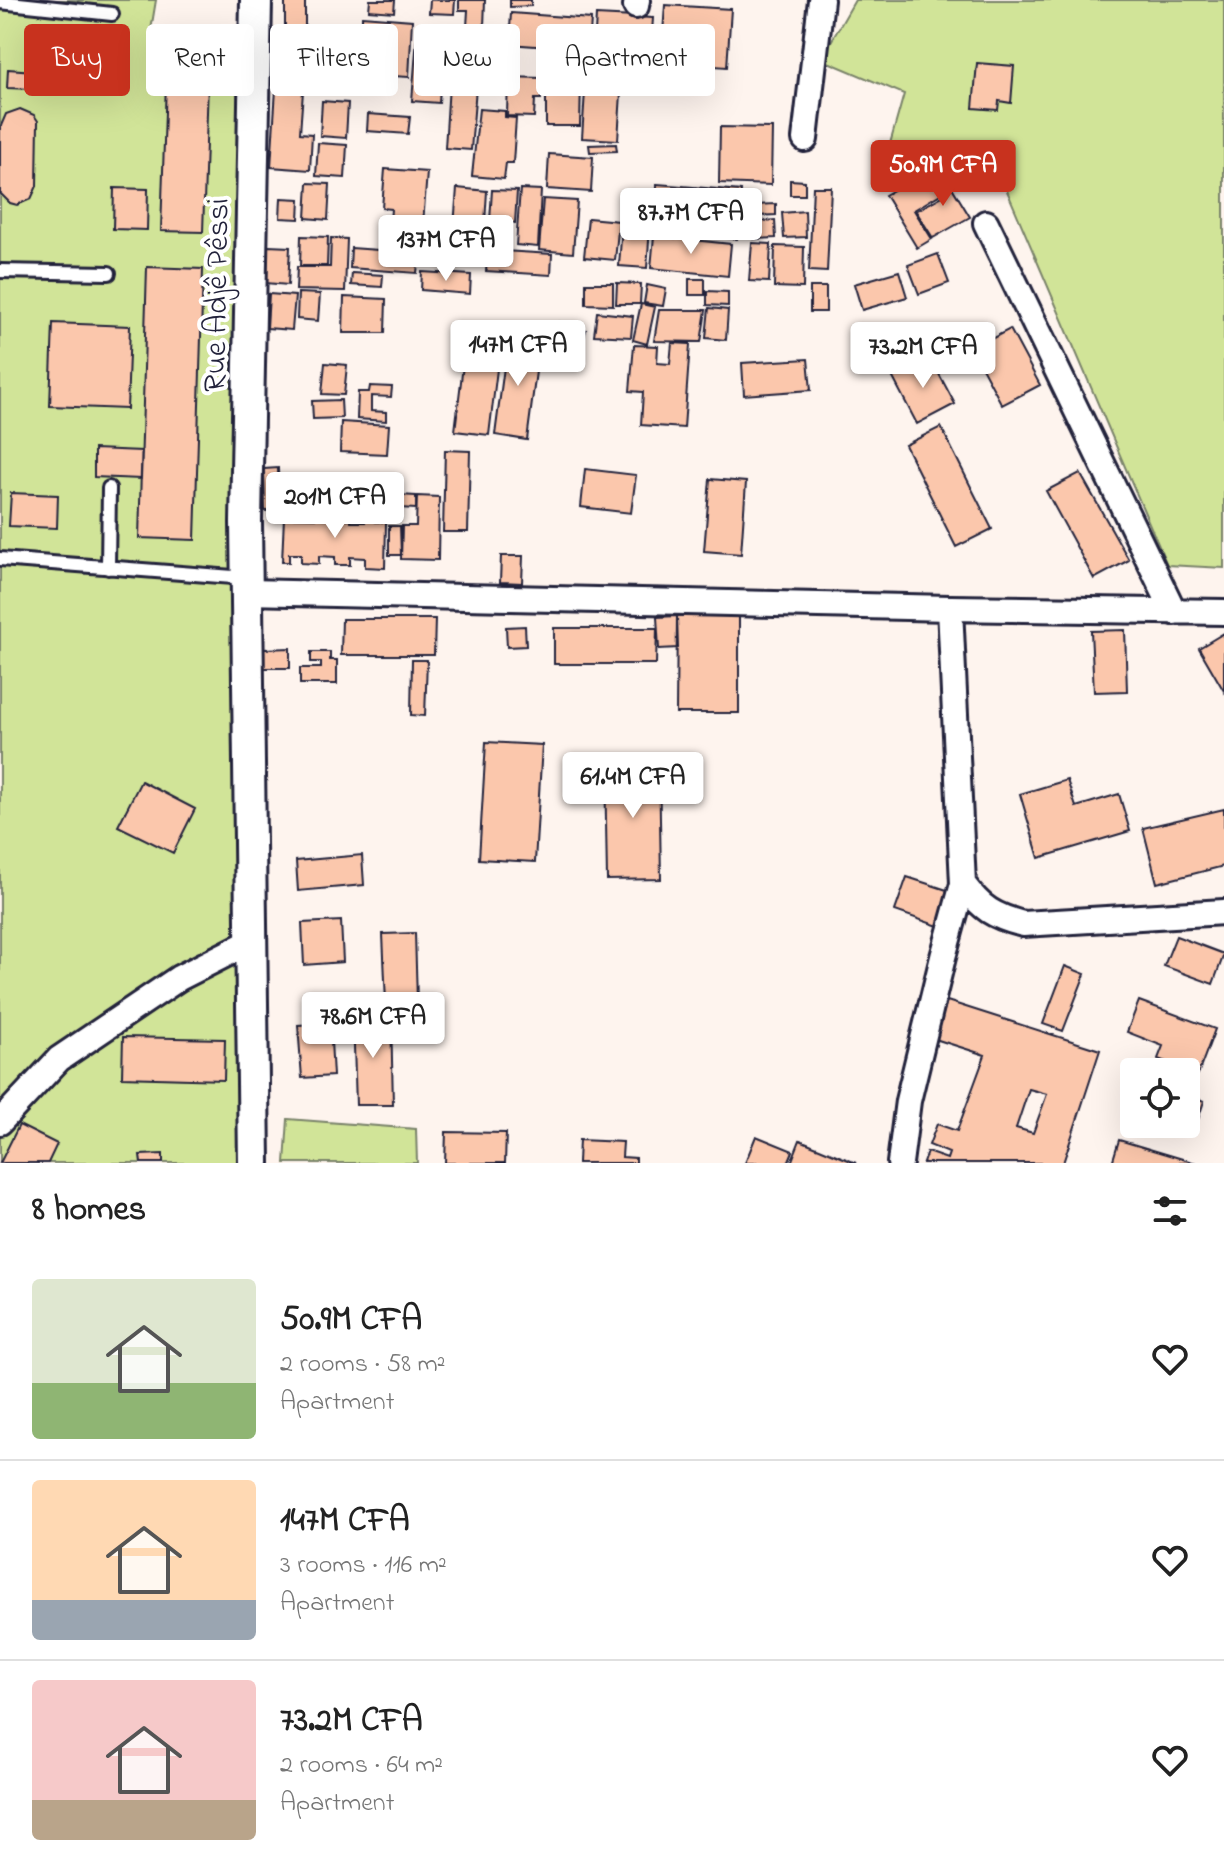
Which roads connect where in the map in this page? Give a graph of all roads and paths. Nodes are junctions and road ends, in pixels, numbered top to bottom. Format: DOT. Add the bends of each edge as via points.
graph roads {
  1 [pos="256,0"];
  2 [pos="821,0"];
  3 [pos="0,2"];
  4 [pos="112,14"];
  5 [pos="805,139"];
  6 [pos="986,223"];
  7 [pos="0,271"];
  8 [pos="109,273"];
  9 [pos="109,488"];
  10 [pos="0,559"];
  11 [pos="108,568"];
  12 [pos="246,585"];
  13 [pos="950,608"];
  14 [pos="1174,612"];
  15 [pos="1224,612"];
  16 [pos="963,884"];
  17 [pos="1224,912"];
  18 [pos="250,942"];
  19 [pos="0,1122"];
  20 [pos="254,1163"];
  21 [pos="900,1163"];
  1 -- 12 [label="street, Rue Adjê Pêssi"];
  2 -- 5 [label="street"];
  3 -- 4 [label="lane"];
  6 -- 14 [label="street"];
  7 -- 8 [label="lane"];
  9 -- 11 [label="lane"];
  10 -- 11 [label="lane"];
  11 -- 12 [label="lane"];
  12 -- 13 [label="street"];
  12 -- 18 [label="street, Rue Adjê Pêssi"];
  13 -- 14 [label="street"];
  13 -- 16 [label="street"];
  14 -- 15 [label="street"];
  16 -- 17 [label="street" via="997,917 1023,924"];
  16 -- 21 [label="street" via="908,1101"];
  18 -- 19 [label="street" via="179,978 59,1059"];
  18 -- 20 [label="street, Rue Adjê Pêssi"];
}
